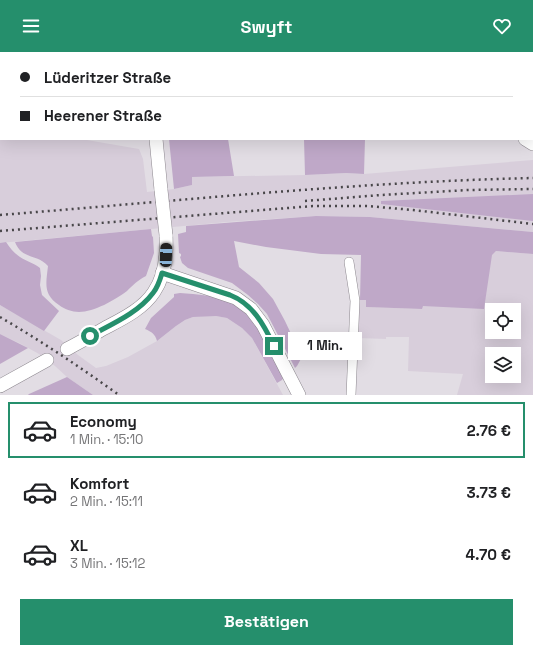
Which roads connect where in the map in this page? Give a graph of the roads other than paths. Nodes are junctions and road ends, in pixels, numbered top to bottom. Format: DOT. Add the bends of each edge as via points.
graph roads {
  1 [pos="156,140"];
  2 [pos="349,262"];
  3 [pos="162,273"];
  4 [pos="67,349"];
  5 [pos="47,360"];
  6 [pos="0,386"];
  7 [pos="299,395"];
  8 [pos="351,395"];
  1 -- 3 [label="main road, bridge" via="166,235 166,255"];
  2 -- 8 [label="street" via="355,301"];
  3 -- 4 [label="main road" via="153,293 138,308"];
  3 -- 7 [label="main road" via="236,298 251,309 268,334"];
  5 -- 6 [label="main road"];
}
